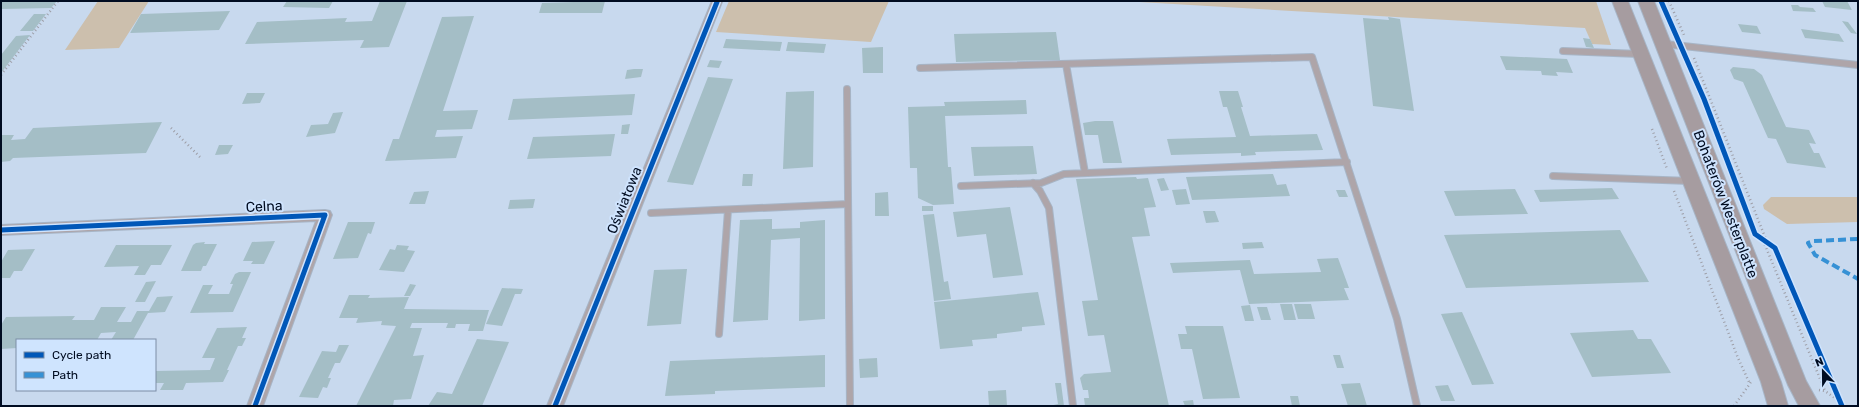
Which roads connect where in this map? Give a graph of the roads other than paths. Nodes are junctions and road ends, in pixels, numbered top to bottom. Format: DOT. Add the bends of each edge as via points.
graph roads {
  1 [pos="1620,1"];
  2 [pos="1646,1"];
  3 [pos="717,2"];
  4 [pos="1663,43"];
  5 [pos="1563,51"];
  6 [pos="1641,54"];
  7 [pos="1066,64"];
  8 [pos="1858,65"];
  9 [pos="920,68"];
  10 [pos="847,88"];
  11 [pos="1347,162"];
  12 [pos="1085,173"];
  13 [pos="1553,176"];
  14 [pos="1691,182"];
  15 [pos="1033,183"];
  16 [pos="961,186"];
  17 [pos="848,204"];
  18 [pos="728,210"];
  19 [pos="651,214"];
  20 [pos="1,230"];
  21 [pos="719,334"];
  22 [pos="255,406"];
  23 [pos="555,406"];
  24 [pos="850,406"];
  25 [pos="1073,406"];
  26 [pos="1417,406"];
  27 [pos="1778,406"];
  28 [pos="1810,406"];
  1 -- 6 [label="main road, Bohaterów Westerplatte"];
  2 -- 4 [label="main road, Bohaterów Westerplatte"];
  3 -- 23 [label="street, Oświatowa"];
  4 -- 8 [label="lane"];
  4 -- 28 [label="main road, Bohaterów Westerplatte" via="1798,385"];
  5 -- 6 [label="lane"];
  6 -- 14 [label="main road, Bohaterów Westerplatte"];
  7 -- 9 [label="lane"];
  7 -- 11 [label="lane" via="1310,56 1314,58"];
  7 -- 12 [label="lane"];
  10 -- 17 [label="lane"];
  11 -- 12 [label="lane"];
  11 -- 26 [label="lane" via="1397,319"];
  12 -- 15 [label="lane" via="1064,174"];
  13 -- 14 [label="lane"];
  14 -- 27 [label="main road, Bohaterów Westerplatte" via="1771,382"];
  15 -- 16 [label="lane"];
  15 -- 25 [label="lane" via="1049,208"];
  17 -- 18 [label="lane"];
  17 -- 24 [label="lane"];
  18 -- 19 [label="lane"];
  18 -- 21 [label="lane"];
  20 -- 22 [label="street, Celna" via="325,215"];
}
